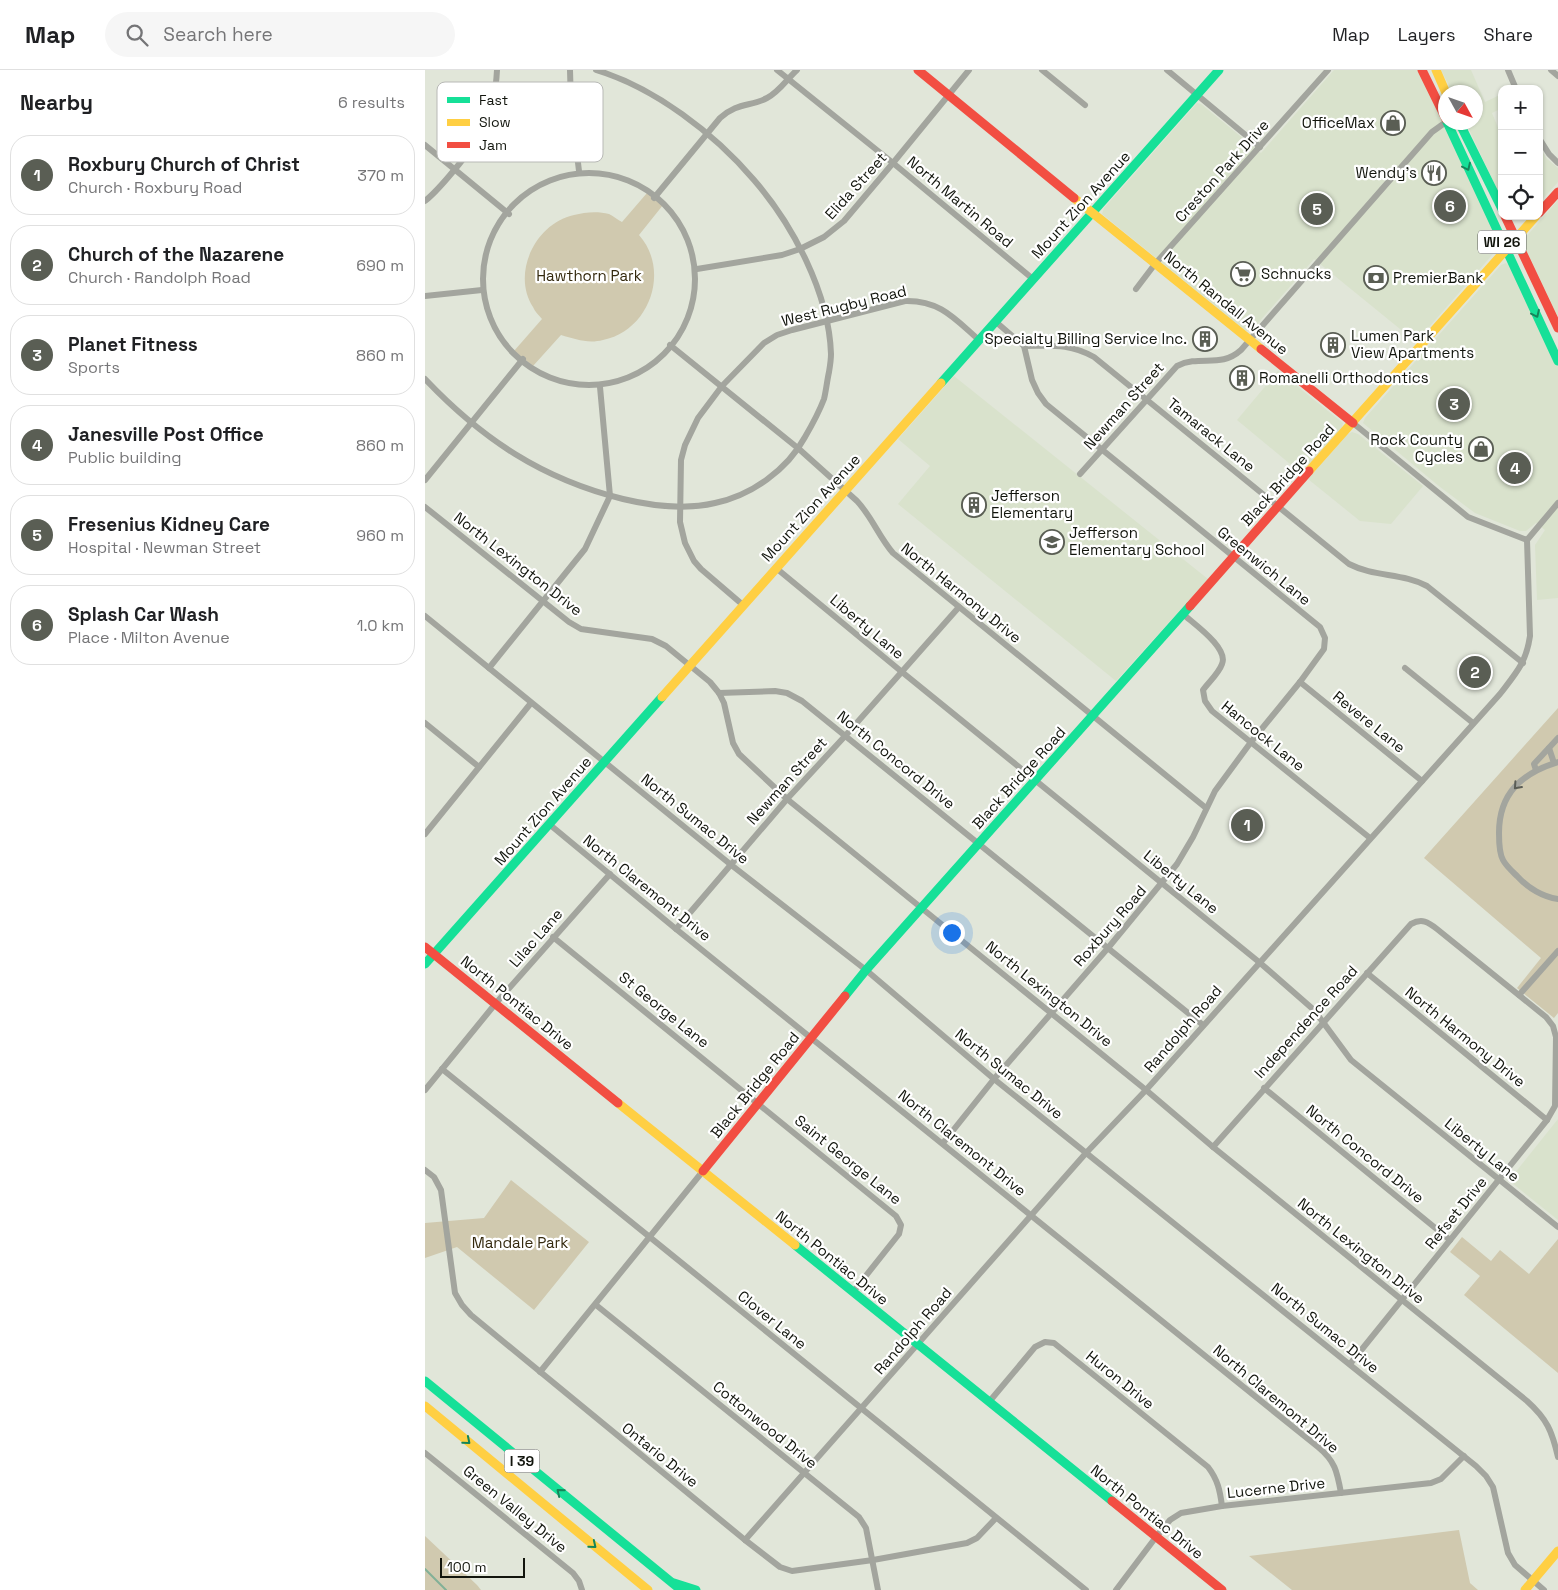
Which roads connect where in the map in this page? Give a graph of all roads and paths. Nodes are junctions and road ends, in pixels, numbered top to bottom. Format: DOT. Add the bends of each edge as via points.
graph roads {
  1 [pos="596,70"];
  2 [pos="777,70"];
  3 [pos="797,70"];
  4 [pos="918,70"];
  5 [pos="969,70"];
  6 [pos="1043,70"];
  7 [pos="1167,70"];
  8 [pos="1219,70"];
  9 [pos="1328,70"];
  10 [pos="1423,70"];
  11 [pos="1507,70"];
  12 [pos="1551,70"];
  13 [pos="1437,71"];
  14 [pos="1558,76"];
  15 [pos="788,79"];
  16 [pos="1442,85"];
  17 [pos="1514,85"];
  18 [pos="949,95"];
  19 [pos="1197,95"];
  20 [pos="1438,103"];
  21 [pos="1085,106"];
  22 [pos="1438,127"];
  23 [pos="1450,130"];
  24 [pos="1463,130"];
  25 [pos="707,134"];
  26 [pos="1543,144"];
  27 [pos="425,145"];
  28 [pos="1260,147"];
  29 [pos="437,155"];
  30 [pos="446,162"];
  31 [pos="460,162"];
  32 [pos="578,162"];
  33 [pos="1558,163"];
  34 [pos="893,164"];
  35 [pos="454,169"];
  36 [pos="579,170"];
  37 [pos="1558,192"];
  38 [pos="654,198"];
  39 [pos="425,201"];
  40 [pos="1498,201"];
  41 [pos="1543,209"];
  42 [pos="1092,213"];
  43 [pos="509,214"];
  44 [pos="1507,220"];
  45 [pos="1532,220"];
  46 [pos="1516,238"];
  47 [pos="800,249"];
  48 [pos="1506,250"];
  49 [pos="1155,264"];
  50 [pos="697,269"];
  51 [pos="1033,279"];
  52 [pos="1136,289"];
  53 [pos="482,290"];
  54 [pos="425,296"];
  55 [pos="827,321"];
  56 [pos="996,322"];
  57 [pos="1558,328"];
  58 [pos="979,340"];
  59 [pos="1249,340"];
  60 [pos="670,345"];
  61 [pos="1024,346"];
  62 [pos="523,358"];
  63 [pos="1558,361"];
  64 [pos="425,379"];
  65 [pos="722,386"];
  66 [pos="600,387"];
  67 [pos="1147,398"];
  68 [pos="1353,423"];
  69 [pos="471,424"];
  70 [pos="799,449"];
  71 [pos="1101,450"];
  72 [pos="1080,474"];
  73 [pos="425,480"];
  74 [pos="845,490"];
  75 [pos="610,496"];
  76 [pos="1558,502"];
  77 [pos="681,506"];
  78 [pos="1279,506"];
  79 [pos="425,507"];
  80 [pos="1527,540"];
  81 [pos="1234,557"];
  82 [pos="776,568"];
  83 [pos="543,602"];
  84 [pos="743,605"];
  85 [pos="959,608"];
  86 [pos="1183,614"];
  87 [pos="425,616"];
  88 [pos="1325,638"];
  89 [pos="1523,663"];
  90 [pos="690,666"];
  91 [pos="489,668"];
  92 [pos="1405,668"];
  93 [pos="902,672"];
  94 [pos="1300,682"];
  95 [pos="719,693"];
  96 [pos="531,703"];
  97 [pos="1093,716"];
  98 [pos="425,723"];
  99 [pos="1473,723"];
  100 [pos="846,735"];
  101 [pos="1558,738"];
  102 [pos="1251,742"];
  103 [pos="1549,748"];
  104 [pos="604,761"];
  105 [pos="1556,763"];
  106 [pos="479,767"];
  107 [pos="1536,770"];
  108 [pos="1036,780"];
  109 [pos="1422,781"];
  110 [pos="787,798"];
  111 [pos="1206,808"];
  112 [pos="549,824"];
  113 [pos="425,834"];
  114 [pos="1370,838"];
  115 [pos="979,844"];
  116 [pos="730,864"];
  117 [pos="610,874"];
  118 [pos="1163,884"];
  119 [pos="1558,899"];
  120 [pos="922,907"];
  121 [pos="677,929"];
  122 [pos="553,937"];
  123 [pos="425,947"];
  124 [pos="1108,948"];
  125 [pos="1558,951"];
  126 [pos="434,954"];
  127 [pos="1259,962"];
  128 [pos="425,964"];
  129 [pos="866,970"];
  130 [pos="1367,974"];
  131 [pos="1519,995"];
  132 [pos="496,1003"];
  133 [pos="1051,1012"];
  134 [pos="1323,1023"];
  135 [pos="1203,1025"];
  136 [pos="812,1037"];
  137 [pos="442,1069"];
  138 [pos="994,1079"];
  139 [pos="1264,1088"];
  140 [pos="425,1090"];
  141 [pos="1146,1090"];
  142 [pos="758,1103"];
  143 [pos="1547,1120"];
  144 [pos="943,1143"];
  145 [pos="1213,1146"];
  146 [pos="1086,1153"];
  147 [pos="425,1170"];
  148 [pos="703,1171"];
  149 [pos="1499,1180"];
  150 [pos="1032,1216"];
  151 [pos="1558,1227"];
  152 [pos="651,1237"];
  153 [pos="1450,1240"];
  154 [pos="853,1292"];
  155 [pos="1401,1300"];
  156 [pos="596,1305"];
  157 [pos="918,1344"];
  158 [pos="1350,1364"];
  159 [pos="540,1372"];
  160 [pos="425,1381"];
  161 [pos="989,1402"];
  162 [pos="425,1406"];
  163 [pos="862,1409"];
  164 [pos="425,1453"];
  165 [pos="1464,1456"];
  166 [pos="1558,1457"];
  167 [pos="805,1473"];
  168 [pos="1341,1493"];
  169 [pos="1222,1506"];
  170 [pos="996,1518"];
  171 [pos="1156,1537"];
  172 [pos="745,1540"];
  173 [pos="1558,1551"];
  174 [pos="873,1560"];
  175 [pos="1533,1580"];
  176 [pos="672,1583"];
  177 [pos="582,1590"];
  178 [pos="648,1590"];
  179 [pos="681,1590"];
  180 [pos="696,1590"];
  181 [pos="878,1590"];
  182 [pos="1086,1590"];
  183 [pos="1117,1590"];
  184 [pos="1222,1590"];
  185 [pos="1525,1590"];
  186 [pos="1544,1590"];
  1 -- 25 [label="street" via="619,78 662,101"];
  2 -- 15 [label="street, North Martin Road"];
  3 -- 15 [label="street"];
  4 -- 18 [label="main road, North Randall Avenue"];
  5 -- 18 [label="street, Elida Street"];
  6 -- 21 [label="street"];
  7 -- 19 [label="street"];
  8 -- 19 [label="main road, Mount Zion Avenue"];
  9 -- 28 [label="street, Creston Park Drive"];
  10 -- 20 [label="main road, WI 26"];
  11 -- 17 [label="street"];
  12 -- 14 [label="street"];
  13 -- 16 [label="main road"];
  15 -- 25 [label="street" via="768,97 726,112"];
  15 -- 34 [label="street, North Martin Road"];
  18 -- 34 [label="street, Elida Street"];
  18 -- 42 [label="main road, North Randall Avenue"];
  19 -- 28 [label="street"];
  19 -- 42 [label="main road, Mount Zion Avenue"];
  22 -- 59 [label="street, Newman Street"];
  23 -- 48 [label="main road, WI 26, one-way"];
  24 -- 40 [label="main road, WI 26"];
  25 -- 38 [label="street"];
  25 -- 47 [label="street" via="764,192"];
  26 -- 33 [label="street"];
  27 -- 29 [label="street"];
  28 -- 49 [label="street, Creston Park Drive"];
  30 -- 35 [label="street"];
  31 -- 35 [label="street"];
  32 -- 36 [label="street"];
  34 -- 47 [label="street, Elida Street" via="843,221 825,237"];
  34 -- 51 [label="street, North Martin Road"];
  35 -- 39 [label="street"];
  35 -- 43 [label="street"];
  36 -- 38 [label="street" via="616,176"];
  36 -- 43 [label="street" via="534,187"];
  37 -- 41 [label="main road"];
  38 -- 50 [label="street" via="682,227 692,247"];
  42 -- 49 [label="main road, North Randall Avenue"];
  42 -- 51 [label="main road, Mount Zion Avenue"];
  43 -- 53 [label="street" via="494,233 485,254"];
  44 -- 46 [label="main road, WI 26"];
  45 -- 46 [label="main road, Black Bridge Road"];
  46 -- 48 [label="main road, Black Bridge Road"];
  46 -- 57 [label="main road, WI 26"];
  47 -- 50 [label="street, Elida Street"];
  47 -- 55 [label="street"];
  48 -- 63 [label="main road, WI 26, one-way"];
  48 -- 68 [label="main road, Black Bridge Road"];
  49 -- 52 [label="street, Creston Park Drive"];
  49 -- 59 [label="main road, North Randall Avenue"];
  50 -- 60 [label="street" via="697,290 691,310"];
  51 -- 56 [label="main road, Mount Zion Avenue"];
  53 -- 54 [label="street"];
  53 -- 62 [label="street" via="487,312 497,332"];
  55 -- 58 [label="street, West Rugby Road" via="905,301 920,301 946,312"];
  55 -- 65 [label="street, West Rugby Road" via="791,330 764,343"];
  55 -- 70 [label="street" via="831,356 824,399"];
  56 -- 58 [label="main road, Mount Zion Avenue"];
  56 -- 61 [label="street"];
  58 -- 74 [label="main road, Mount Zion Avenue"];
  59 -- 67 [label="street, Newman Street" via="1228,359 1192,360 1177,366"];
  59 -- 68 [label="main road, North Randall Avenue"];
  60 -- 65 [label="street, North Harmony Drive"];
  60 -- 66 [label="street" via="640,372"];
  61 -- 67 [label="street, Tamarack Lane" via="1068,346 1081,350"];
  61 -- 71 [label="street, Greenwich Lane" via="1032,380 1046,404"];
  62 -- 66 [label="street" via="561,382"];
  62 -- 69 [label="street"];
  64 -- 69 [label="street"];
  65 -- 70 [label="street, North Harmony Drive"];
  65 -- 77 [label="street, West Rugby Road" via="698,418 685,445 681,460"];
  66 -- 75 [label="street"];
  67 -- 71 [label="street, Newman Street"];
  67 -- 78 [label="street, Tamarack Lane"];
  68 -- 78 [label="main road, Black Bridge Road"];
  68 -- 80 [label="street, North Randall Avenue" via="1468,517"];
  69 -- 73 [label="street"];
  69 -- 75 [label="street" via="540,470"];
  70 -- 74 [label="street, North Harmony Drive"];
  70 -- 77 [label="street" via="775,473 746,492 715,503"];
  71 -- 72 [label="street, Newman Street"];
  71 -- 81 [label="street, Greenwich Lane"];
  74 -- 82 [label="main road, Mount Zion Avenue"];
  74 -- 85 [label="street, North Harmony Drive" via="866,511 893,554"];
  75 -- 77 [label="street"];
  75 -- 83 [label="street" via="585,549"];
  76 -- 80 [label="street"];
  77 -- 84 [label="street, West Rugby Road" via="681,533 689,553 701,569"];
  78 -- 81 [label="main road, Black Bridge Road"];
  78 -- 89 [label="street, Tamarack Lane" via="1349,564 1367,571 1414,579 1427,586"];
  79 -- 83 [label="street, North Lexington Drive"];
  80 -- 89 [label="street, Randolph Road" via="1531,636"];
  81 -- 86 [label="main road, Black Bridge Road"];
  81 -- 88 [label="street, Greenwich Lane" via="1320,627"];
  82 -- 84 [label="main road, Mount Zion Avenue"];
  82 -- 93 [label="street, Liberty Lane"];
  83 -- 90 [label="street, North Lexington Drive" via="581,629 652,639"];
  83 -- 91 [label="street"];
  84 -- 90 [label="main road, Mount Zion Avenue"];
  85 -- 93 [label="street, Newman Street"];
  85 -- 97 [label="street, North Harmony Drive"];
  86 -- 97 [label="main road, Black Bridge Road"];
  86 -- 102 [label="street, Hancock Lane" via="1219,647 1223,656 1222,664 1203,690 1205,701 1212,711"];
  87 -- 91 [label="street, North Sumac Drive"];
  88 -- 94 [label="street, Roxbury Road" via="1324,649"];
  89 -- 99 [label="street, Randolph Road"];
  90 -- 95 [label="street, North Lexington Drive"];
  90 -- 104 [label="main road, Mount Zion Avenue"];
  91 -- 96 [label="street, North Sumac Drive"];
  92 -- 99 [label="street"];
  93 -- 100 [label="street, Newman Street"];
  93 -- 108 [label="street, Liberty Lane"];
  94 -- 102 [label="street, Roxbury Road"];
  94 -- 109 [label="street, Revere Lane"];
  95 -- 100 [label="street, North Concord Drive" via="787,693"];
  95 -- 110 [label="street, North Lexington Drive" via="725,703 733,742 739,754"];
  96 -- 104 [label="street, North Sumac Drive"];
  96 -- 106 [label="street"];
  97 -- 108 [label="main road, Black Bridge Road"];
  97 -- 111 [label="street, North Harmony Drive"];
  98 -- 106 [label="street"];
  99 -- 109 [label="street, Randolph Road"];
  100 -- 110 [label="street, Newman Street"];
  100 -- 115 [label="street, North Concord Drive"];
  101 -- 103 [label="street"];
  102 -- 111 [label="street, Roxbury Road"];
  102 -- 114 [label="street, Hancock Lane"];
  103 -- 105 [label="street"];
  103 -- 107 [label="street" via="1534,764"];
  104 -- 112 [label="main road, Mount Zion Avenue"];
  104 -- 116 [label="street, North Sumac Drive"];
  105 -- 107 [label="street"];
  106 -- 113 [label="street"];
  107 -- 119 [label="street, one-way" via="1508,796 1502,812 1499,842 1503,860 1525,885"];
  108 -- 115 [label="main road, Black Bridge Road"];
  108 -- 118 [label="street, Liberty Lane"];
  109 -- 114 [label="street, Randolph Road"];
  110 -- 116 [label="street, Newman Street"];
  110 -- 120 [label="street, North Lexington Drive"];
  111 -- 118 [label="street, Roxbury Road" via="1193,837"];
  112 -- 117 [label="street, North Claremont Drive"];
  112 -- 126 [label="main road, Mount Zion Avenue"];
  114 -- 127 [label="street, Randolph Road"];
  115 -- 120 [label="main road, Black Bridge Road"];
  115 -- 124 [label="street, North Concord Drive"];
  116 -- 121 [label="street, Newman Street"];
  116 -- 129 [label="street, North Sumac Drive"];
  117 -- 121 [label="street, North Claremont Drive"];
  117 -- 122 [label="street, Lilac Lane"];
  118 -- 124 [label="street, Roxbury Road"];
  118 -- 127 [label="street, Liberty Lane"];
  120 -- 129 [label="main road, Black Bridge Road"];
  120 -- 133 [label="street, North Lexington Drive"];
  121 -- 136 [label="street, North Claremont Drive"];
  122 -- 132 [label="street, Lilac Lane"];
  122 -- 142 [label="street, St George Lane"];
  123 -- 126 [label="main road, North Pontiac Drive"];
  124 -- 133 [label="street, Roxbury Road"];
  124 -- 135 [label="street, North Concord Drive"];
  125 -- 131 [label="street"];
  126 -- 128 [label="main road, Mount Zion Avenue"];
  126 -- 132 [label="main road, North Pontiac Drive"];
  127 -- 134 [label="street, Liberty Lane" via="1301,997"];
  127 -- 135 [label="street, Randolph Road"];
  129 -- 136 [label="main road, Black Bridge Road"];
  129 -- 138 [label="street, North Sumac Drive"];
  130 -- 131 [label="street, Independence Road" via="1411,924 1422,920"];
  130 -- 134 [label="street, Independence Road"];
  130 -- 143 [label="street, North Harmony Drive"];
  131 -- 143 [label="street, Refset Drive" via="1546,1017 1556,1037 1555,1106"];
  132 -- 137 [label="street, Lilac Lane"];
  132 -- 148 [label="main road, North Pontiac Drive"];
  133 -- 138 [label="street, Roxbury Road"];
  133 -- 141 [label="street, North Lexington Drive"];
  134 -- 139 [label="street, Independence Road"];
  134 -- 149 [label="street, Liberty Lane" via="1351,1060"];
  135 -- 141 [label="street, Randolph Road"];
  136 -- 142 [label="main road, Black Bridge Road"];
  136 -- 144 [label="street, North Claremont Drive"];
  137 -- 140 [label="street, Lilac Lane"];
  137 -- 152 [label="street, Clover Lane"];
  138 -- 144 [label="street, Roxbury Road"];
  138 -- 146 [label="street, North Sumac Drive"];
  139 -- 145 [label="street, Independence Road"];
  139 -- 153 [label="street, North Concord Drive"];
  141 -- 145 [label="street, North Lexington Drive"];
  141 -- 146 [label="street, Randolph Road"];
  142 -- 148 [label="main road, Black Bridge Road"];
  142 -- 154 [label="street, Saint George Lane" via="896,1216 901,1225 899,1234"];
  143 -- 149 [label="street, Refset Drive"];
  144 -- 150 [label="street, North Claremont Drive"];
  145 -- 155 [label="street, North Lexington Drive"];
  146 -- 150 [label="street, Randolph Road"];
  146 -- 158 [label="street, North Sumac Drive"];
  147 -- 159 [label="street, Ontario Drive" via="441,1190 455,1293 471,1315"];
  148 -- 152 [label="street, Black Bridge Road"];
  148 -- 154 [label="main road, North Pontiac Drive"];
  149 -- 151 [label="street, Liberty Lane"];
  149 -- 153 [label="street, Refset Drive"];
  150 -- 157 [label="street, Randolph Road"];
  150 -- 168 [label="street, North Claremont Drive" via="1327,1455 1334,1464"];
  152 -- 156 [label="street, Black Bridge Road"];
  152 -- 163 [label="street, Clover Lane"];
  153 -- 155 [label="street, Refset Drive"];
  154 -- 157 [label="main road, North Pontiac Drive"];
  155 -- 158 [label="street, Refset Drive"];
  155 -- 166 [label="street, North Lexington Drive" via="1539,1412 1551,1430"];
  156 -- 159 [label="street, Black Bridge Road"];
  156 -- 167 [label="street, Cottonwood Drive"];
  157 -- 161 [label="main road, North Pontiac Drive"];
  157 -- 163 [label="street, Randolph Road"];
  158 -- 165 [label="street, North Sumac Drive"];
  159 -- 172 [label="street, Ontario Drive"];
  176 -- 160 [label="main road, I 39, one-way"];
  161 -- 169 [label="street, Huron Drive" via="1035,1347 1045,1342 1055,1343 1208,1467 1217,1482"];
  161 -- 171 [label="main road, North Pontiac Drive"];
  162 -- 178 [label="main road, I 39, one-way"];
  163 -- 167 [label="street, Randolph Road"];
  163 -- 170 [label="street, Clover Lane"];
  164 -- 177 [label="street, Green Valley Drive" via="573,1572"];
  165 -- 168 [label="street, Lucerne Drive" via="1441,1479 1431,1483"];
  165 -- 175 [label="street, North Sumac Drive" via="1493,1487 1508,1553 1515,1565"];
  167 -- 172 [label="street, Randolph Road"];
  167 -- 174 [label="street, Cottonwood Drive" via="859,1518 866,1528"];
  168 -- 169 [label="street, Lucerne Drive"];
  169 -- 171 [label="street, Lucerne Drive" via="1181,1513"];
  170 -- 174 [label="street, Ontario Drive" via="977,1538 967,1543"];
  170 -- 182 [label="street, Clover Lane"];
  171 -- 183 [label="street, Lucerne Drive"];
  171 -- 184 [label="main road, North Pontiac Drive"];
  172 -- 174 [label="street, Ontario Drive" via="780,1567 792,1571"];
  173 -- 175 [label="main road"];
  174 -- 181 [label="street, Cottonwood Drive"];
  175 -- 185 [label="main road"];
  175 -- 186 [label="street, North Sumac Drive"];
  176 -- 179 [label="main road, I 39"];
  176 -- 180 [label="main road"];
}
